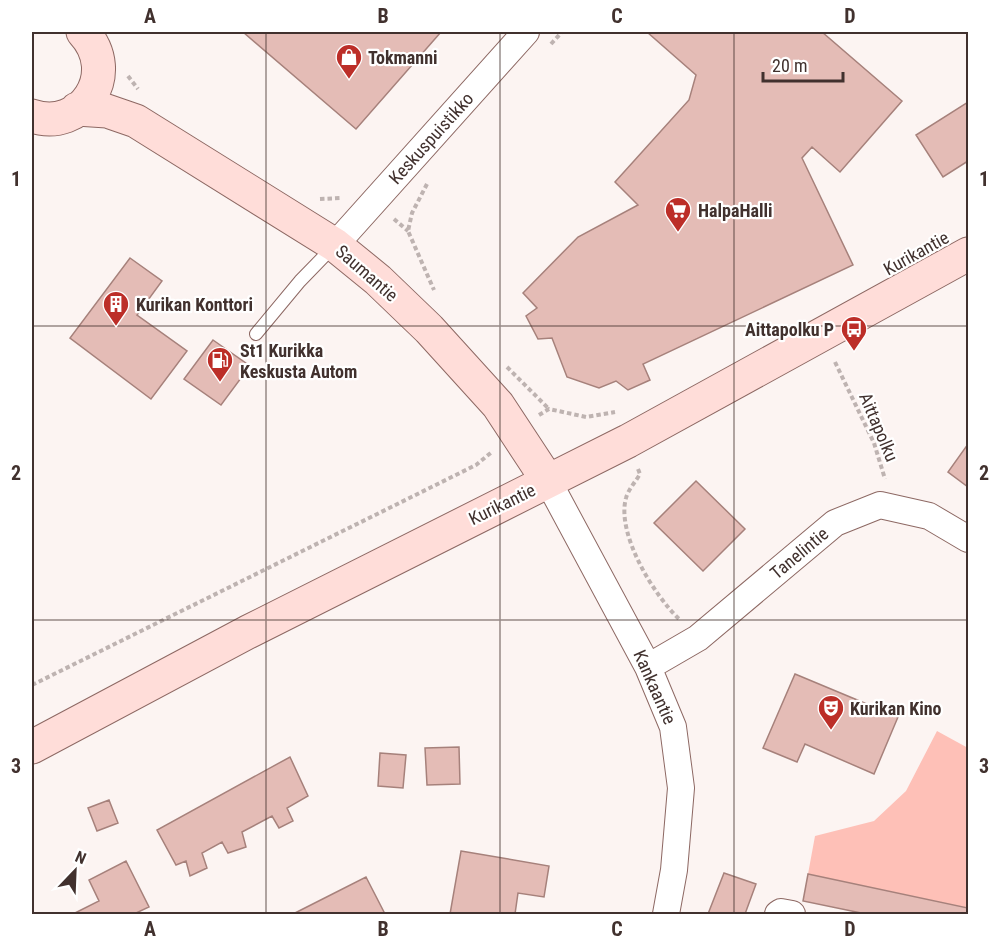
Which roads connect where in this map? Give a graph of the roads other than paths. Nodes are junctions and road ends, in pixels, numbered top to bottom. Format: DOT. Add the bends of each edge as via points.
graph roads {
  1 [pos="526,32"];
  2 [pos="100,49"];
  3 [pos="138,106"];
  4 [pos="77,109"];
  5 [pos="33,117"];
  6 [pos="335,245"];
  7 [pos="969,254"];
  8 [pos="256,334"];
  9 [pos="548,481"];
  10 [pos="969,538"];
  11 [pos="648,667"];
  12 [pos="32,747"];
  13 [pos="666,915"];
  14 [pos="778,915"];
  15 [pos="792,915"];
  1 -- 6 [label="street, Keskuspuistikko"];
  2 -- 3 [label="street, Saumantie" via="113,95"];
  2 -- 4 [label="street" via="99,80"];
  3 -- 4 [label="street, Saumantie" via="106,111"];
  3 -- 6 [label="street, Saumantie"];
  4 -- 5 [label="street" via="54,118"];
  6 -- 8 [label="lane"];
  6 -- 9 [label="street, Saumantie" via="429,330 498,405"];
  7 -- 9 [label="street, Kurikantie" via="620,427"];
  9 -- 11 [label="street, Kankaantie"];
  9 -- 12 [label="street, Kurikantie" via="248,632"];
  10 -- 11 [label="street, Tanelintie" via="929,516 880,505 835,522 698,638"];
  11 -- 13 [label="street, Kankaantie" via="673,726 681,788"];
  14 -- 15 [label="street"];
}
